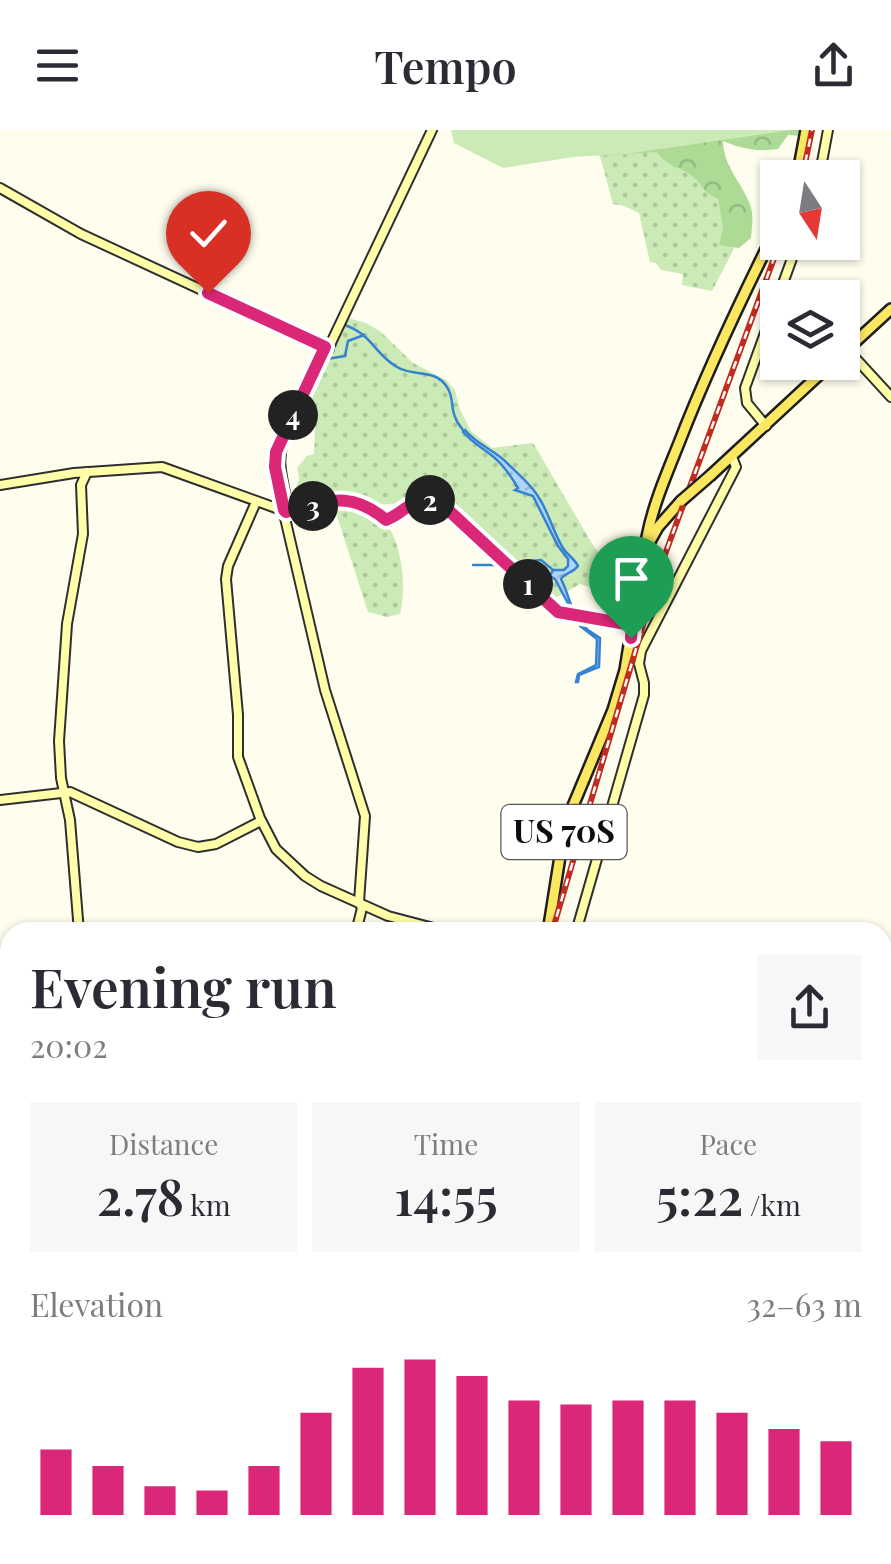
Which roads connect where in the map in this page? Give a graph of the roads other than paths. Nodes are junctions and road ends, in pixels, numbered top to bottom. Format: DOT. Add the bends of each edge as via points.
graph roads {
  1 [pos="430,130"];
  2 [pos="806,130"];
  3 [pos="828,130"];
  4 [pos="800,160"];
  5 [pos="822,160"];
  6 [pos="0,188"];
  7 [pos="761,260"];
  8 [pos="791,260"];
  9 [pos="891,309"];
  10 [pos="860,337"];
  11 [pos="327,348"];
  12 [pos="860,366"];
  13 [pos="814,380"];
  14 [pos="891,397"];
  15 [pos="766,426"];
  16 [pos="732,456"];
  17 [pos="88,472"];
  18 [pos="0,485"];
  19 [pos="256,502"];
  20 [pos="287,514"];
  21 [pos="654,526"];
  22 [pos="632,625"];
  23 [pos="61,793"];
  24 [pos="0,800"];
  25 [pos="261,820"];
  26 [pos="360,904"];
  27 [pos="79,922"];
  28 [pos="357,922"];
  29 [pos="411,922"];
  30 [pos="550,922"];
  31 [pos="579,922"];
  1 -- 11 [label="street"];
  2 -- 4 [label="main road"];
  3 -- 5 [label="street"];
  6 -- 11 [label="street" via="81,234"];
  7 -- 21 [label="main road" via="684,430"];
  8 -- 15 [label="street" via="744,388 747,404"];
  9 -- 10 [label="main road"];
  11 -- 20 [label="street" via="280,453"];
  12 -- 14 [label="street"];
  13 -- 15 [label="main road, US 70S"];
  15 -- 16 [label="main road, US 70S"];
  16 -- 21 [label="main road, US 70S, bridge"];
  16 -- 31 [label="street" via="736,466 639,658 644,695"];
  17 -- 18 [label="street"];
  17 -- 19 [label="street" via="162,467"];
  17 -- 23 [label="street" via="80,487 83,534 67,625"];
  19 -- 20 [label="street"];
  19 -- 25 [label="street" via="226,579 238,754"];
  20 -- 22 [label="street" via="344,500 368,505 386,520 418,500 434,502 562,614"];
  20 -- 26 [label="street" via="325,690 367,818"];
  21 -- 22 [label="main road, US 70S"];
  22 -- 30 [label="main road, US 70S" via="619,694 565,825"];
  23 -- 24 [label="street"];
  23 -- 25 [label="street" via="198,847"];
  23 -- 27 [label="street" via="70,820"];
  25 -- 26 [label="street" via="276,849 305,876"];
  26 -- 28 [label="street"];
  26 -- 29 [label="street"];
}
